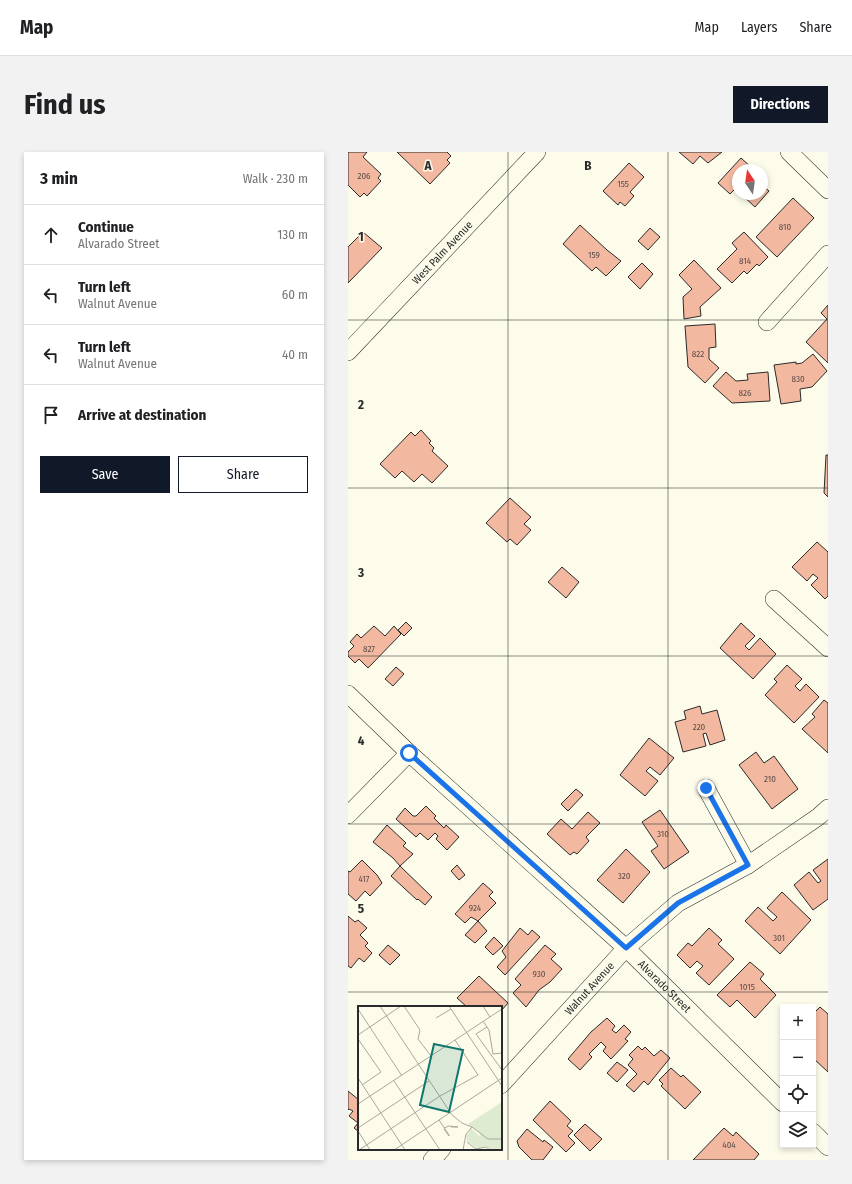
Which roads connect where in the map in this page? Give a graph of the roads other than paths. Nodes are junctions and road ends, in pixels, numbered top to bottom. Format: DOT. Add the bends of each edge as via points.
graph roads {
  1 [pos="537,152"];
  2 [pos="789,152"];
  3 [pos="828,190"];
  4 [pos="828,254"];
  5 [pos="767,322"];
  6 [pos="348,352"];
  7 [pos="774,599"];
  8 [pos="828,648"];
  9 [pos="348,694"];
  10 [pos="409,753"];
  11 [pos="706,788"];
  12 [pos="828,808"];
  13 [pos="348,815"];
  14 [pos="748,865"];
  15 [pos="626,948"];
  16 [pos="502,1084"];
  17 [pos="780,1100"];
  18 [pos="816,1135"];
  19 [pos="828,1147"];
  20 [pos="441,1150"];
  21 [pos="432,1160"];
  1 -- 6 [label="street, West Palm Avenue"];
  2 -- 3 [label="street"];
  4 -- 5 [label="street"];
  7 -- 8 [label="street"];
  9 -- 10 [label="street, Alvarado Street"];
  10 -- 13 [label="street"];
  10 -- 15 [label="street, Alvarado Street"];
  11 -- 14 [label="street"];
  12 -- 14 [label="street, Walnut Avenue"];
  14 -- 15 [label="street, Walnut Avenue" via="678,903"];
  15 -- 16 [label="street, Walnut Avenue"];
  15 -- 17 [label="street, Alvarado Street"];
  18 -- 19 [label="street"];
  20 -- 21 [label="street"];
}
